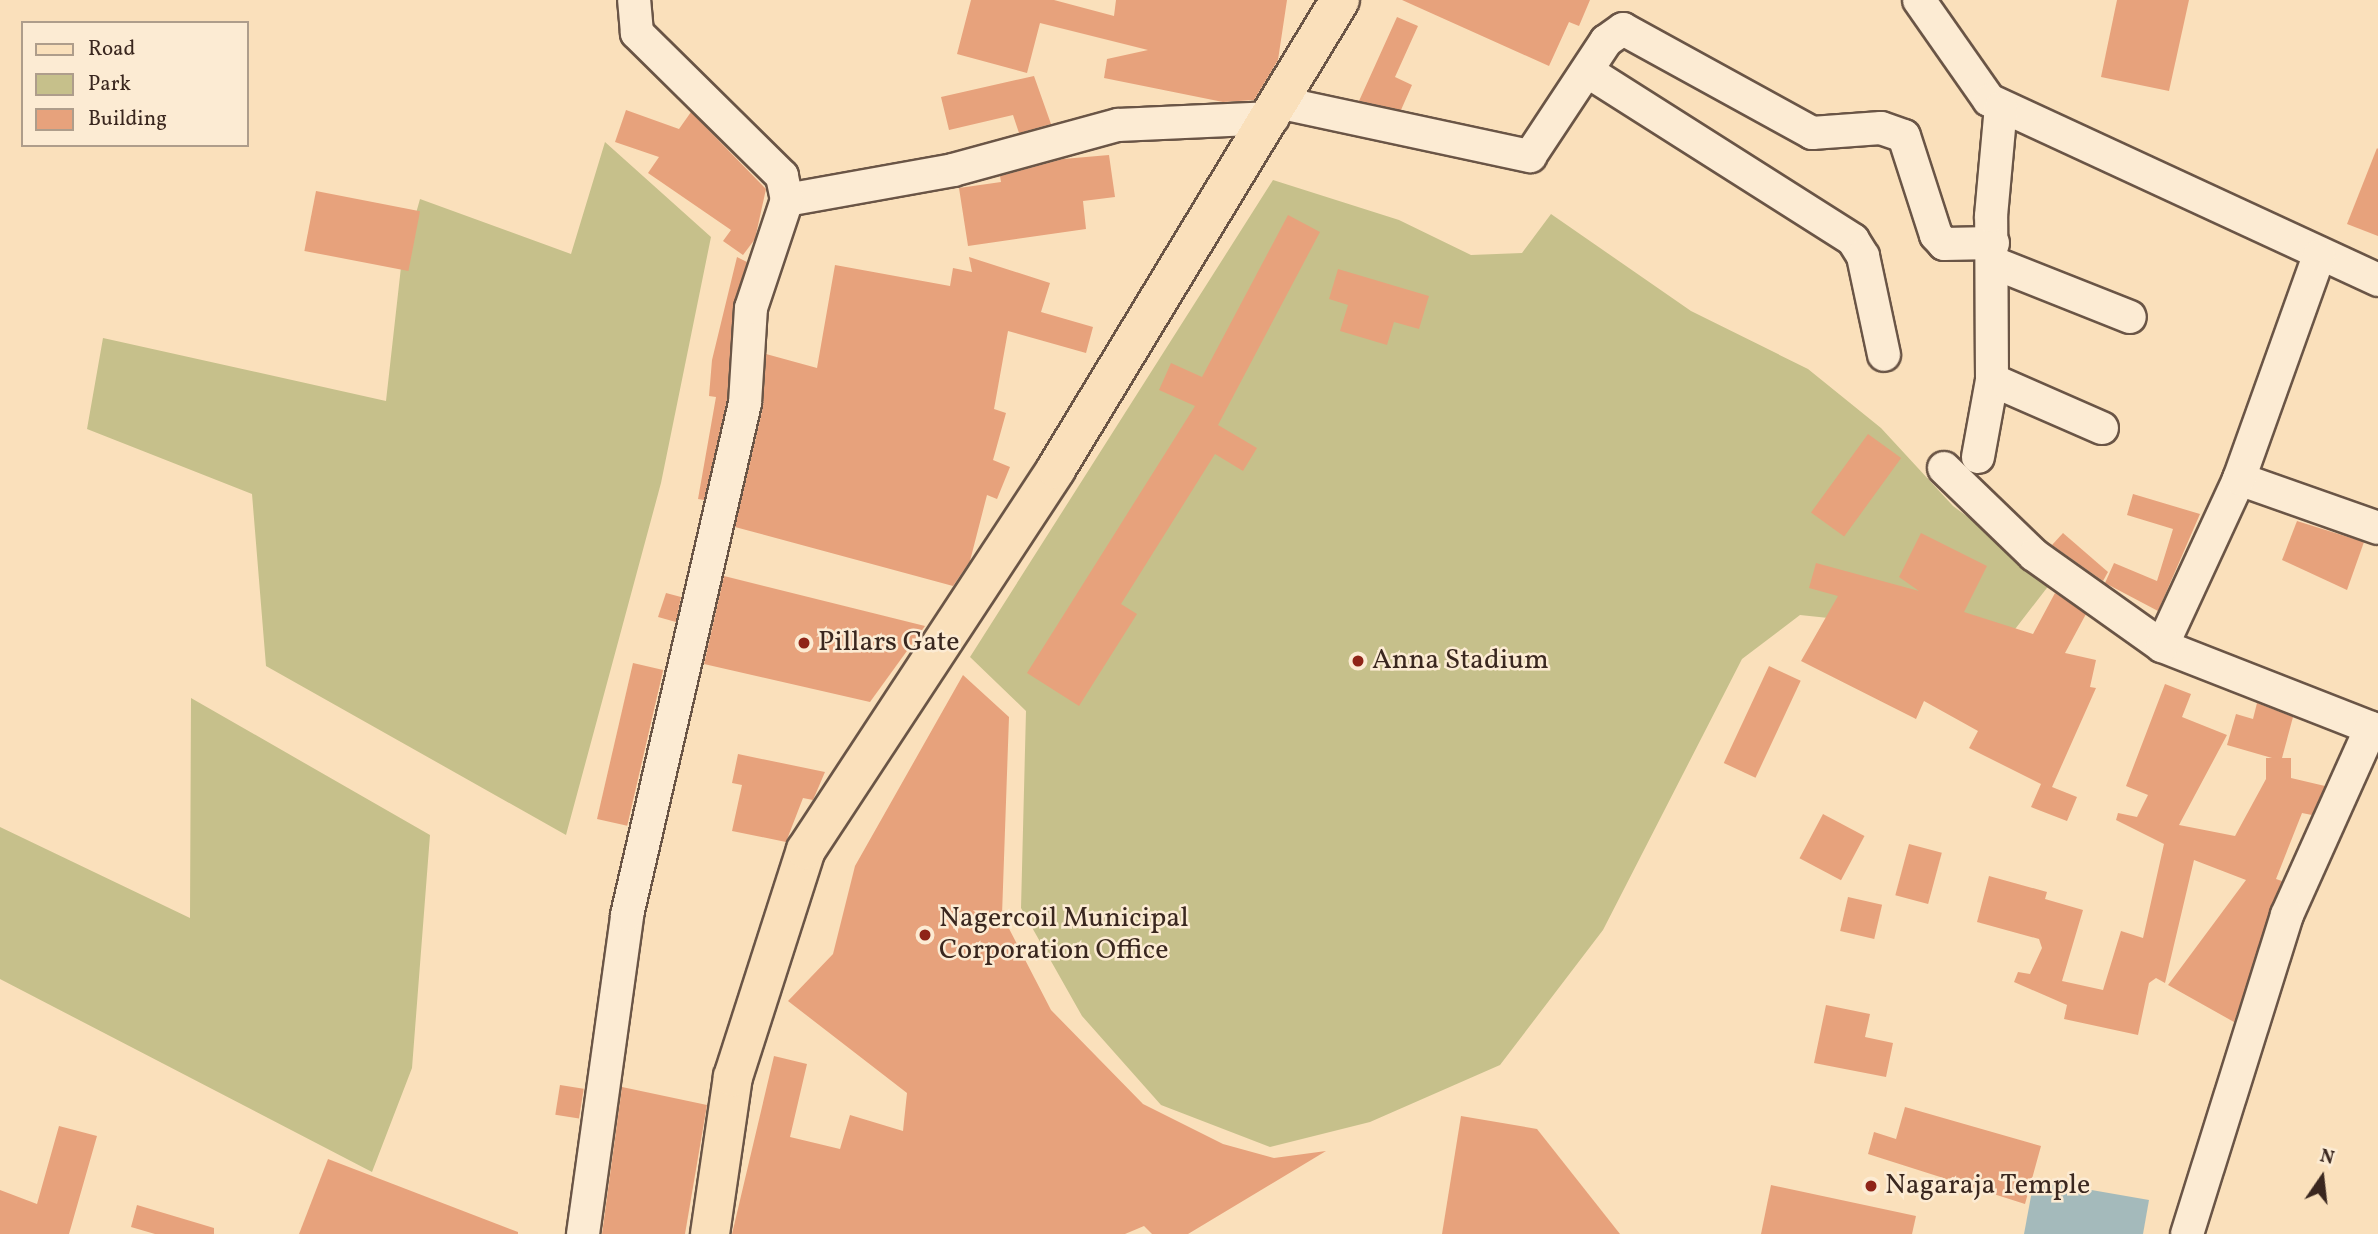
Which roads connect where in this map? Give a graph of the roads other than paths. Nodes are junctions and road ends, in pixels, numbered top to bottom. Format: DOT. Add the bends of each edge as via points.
graph roads {
  1 [pos="634,0"];
  2 [pos="1340,0"];
  3 [pos="1919,0"];
  4 [pos="1587,71"];
  5 [pos="2001,107"];
  6 [pos="1277,111"];
  7 [pos="787,200"];
  8 [pos="1994,253"];
  9 [pos="2319,256"];
  10 [pos="2378,280"];
  11 [pos="2130,317"];
  12 [pos="1884,355"];
  13 [pos="1992,380"];
  14 [pos="2102,428"];
  15 [pos="1978,457"];
  16 [pos="1944,468"];
  17 [pos="2239,478"];
  18 [pos="2378,528"];
  19 [pos="2162,646"];
  20 [pos="2375,729"];
  21 [pos="583,1234"];
  22 [pos="710,1234"];
  23 [pos="2187,1234"];
  1 -- 7 [label="street" via="637,33 782,176"];
  2 -- 6 [label="main road"];
  3 -- 5 [label="street" via="1980,90"];
  4 -- 6 [label="street" via="1530,156"];
  4 -- 8 [label="street" via="1615,31 1623,30 1812,133 1895,132 1910,146 1936,235 1944,244"];
  4 -- 12 [label="street" via="1853,240 1863,256"];
  5 -- 8 [label="street"];
  5 -- 9 [label="street"];
  6 -- 7 [label="street" via="1118,125 953,170"];
  6 -- 22 [label="main road" via="1056,469 806,850 733,1077"];
  7 -- 21 [label="street" via="751,308 745,403 630,902"];
  8 -- 11 [label="street"];
  8 -- 13 [label="street"];
  9 -- 10 [label="street"];
  9 -- 17 [label="street"];
  13 -- 14 [label="street"];
  13 -- 15 [label="street"];
  16 -- 19 [label="street" via="2034,555"];
  17 -- 18 [label="street"];
  17 -- 19 [label="street"];
  19 -- 20 [label="street"];
  20 -- 23 [label="street" via="2287,915"];
}
